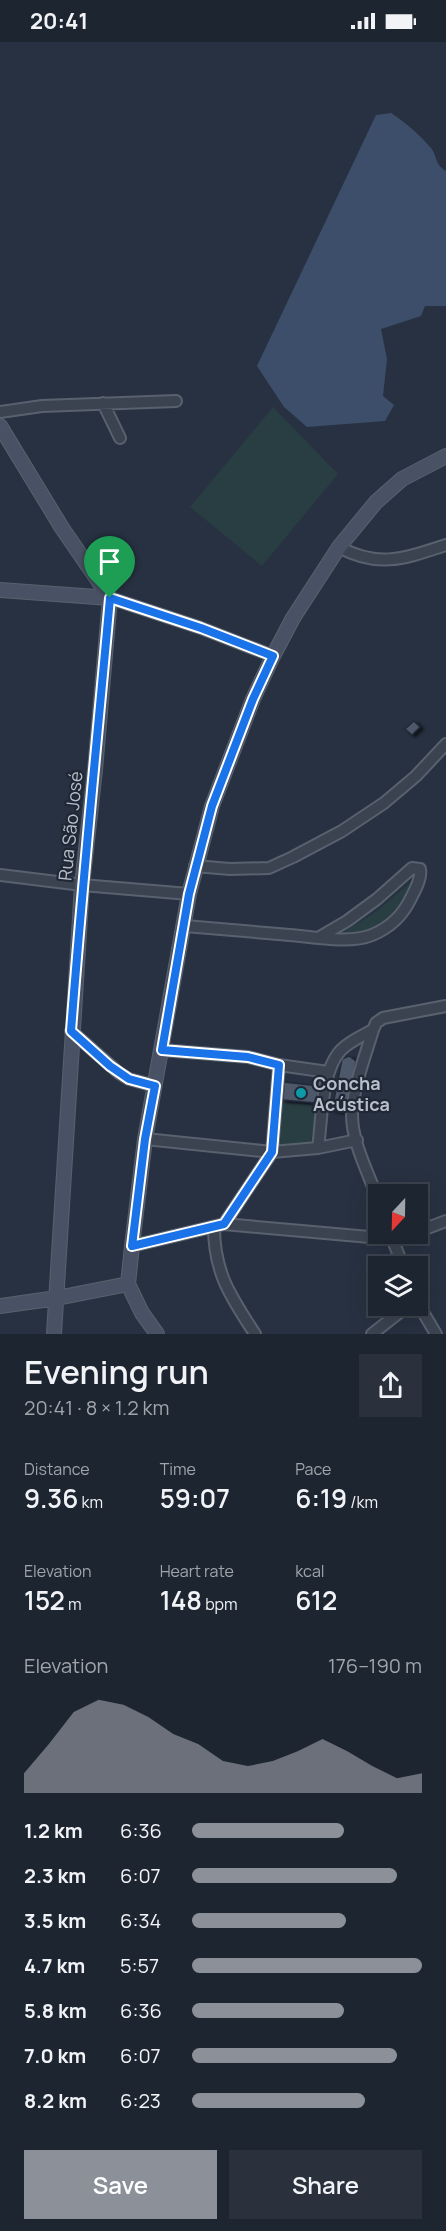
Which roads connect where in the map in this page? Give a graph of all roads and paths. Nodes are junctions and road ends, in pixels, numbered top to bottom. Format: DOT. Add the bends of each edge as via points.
graph roads {
  1 [pos="176,401"];
  2 [pos="103,403"];
  3 [pos="0,412"];
  4 [pos="0,426"];
  5 [pos="120,438"];
  6 [pos="446,456"];
  7 [pos="446,545"];
  8 [pos="339,547"];
  9 [pos="0,590"];
  10 [pos="110,598"];
  11 [pos="273,656"];
  12 [pos="446,744"];
  13 [pos="195,866"];
  14 [pos="0,875"];
  15 [pos="82,885"];
  16 [pos="189,894"];
  17 [pos="185,926"];
  18 [pos="318,938"];
  19 [pos="446,1006"];
  20 [pos="373,1029"];
  21 [pos="71,1031"];
  22 [pos="162,1050"];
  23 [pos="279,1065"];
  24 [pos="328,1072"];
  25 [pos="155,1086"];
  26 [pos="145,1139"];
  27 [pos="357,1140"];
  28 [pos="318,1148"];
  29 [pos="272,1152"];
  30 [pos="372,1184"];
  31 [pos="446,1221"];
  32 [pos="219,1226"];
  33 [pos="428,1228"];
  34 [pos="368,1235"];
  35 [pos="132,1246"];
  36 [pos="128,1284"];
  37 [pos="57,1298"];
  38 [pos="0,1306"];
  39 [pos="395,1316"];
  40 [pos="425,1316"];
  41 [pos="54,1334"];
  42 [pos="157,1334"];
  43 [pos="255,1334"];
  44 [pos="372,1334"];
  45 [pos="436,1334"];
  1 -- 2 [label="street"];
  2 -- 3 [label="street"];
  2 -- 5 [label="street"];
  4 -- 10 [label="street"];
  6 -- 8 [label="street" via="402,479 376,502"];
  7 -- 8 [label="street" via="384,561 353,555"];
  8 -- 11 [label="street"];
  9 -- 10 [label="street"];
  10 -- 11 [label="street"];
  10 -- 15 [label="street, Rua São José"];
  11 -- 13 [label="street" via="212,806"];
  12 -- 13 [label="street" via="384,803 293,857 269,868"];
  13 -- 16 [label="street"];
  14 -- 15 [label="street"];
  15 -- 16 [label="street"];
  15 -- 21 [label="street, Rua São José"];
  16 -- 17 [label="street"];
  17 -- 18 [label="street"];
  17 -- 22 [label="street"];
  18 -- 18 [label="street" via="354,939 371,936 388,926 404,912 420,869 412,868 377,899"];
  19 -- 20 [label="street" via="382,1018"];
  20 -- 24 [label="street" via="340,1051"];
  20 -- 27 [label="street" via="353,1101"];
  21 -- 25 [label="street" via="129,1079"];
  21 -- 37 [label="street, Rua São José"];
  22 -- 23 [label="street" via="248,1057"];
  22 -- 25 [label="street"];
  23 -- 24 [label="street"];
  23 -- 29 [label="street"];
  24 -- 28 [label="street"];
  25 -- 26 [label="street"];
  26 -- 29 [label="street"];
  26 -- 35 [label="street"];
  27 -- 28 [label="street"];
  27 -- 30 [label="street"];
  28 -- 29 [label="street"];
  29 -- 32 [label="street"];
  31 -- 33 [label="street"];
  32 -- 34 [label="street"];
  32 -- 35 [label="street"];
  32 -- 43 [label="street" via="216,1261 234,1302"];
  35 -- 36 [label="street"];
  36 -- 37 [label="street"];
  36 -- 42 [label="street"];
  37 -- 38 [label="street"];
  37 -- 41 [label="street, Rua São José"];
  39 -- 44 [label="street"];
  40 -- 45 [label="street"];
}
